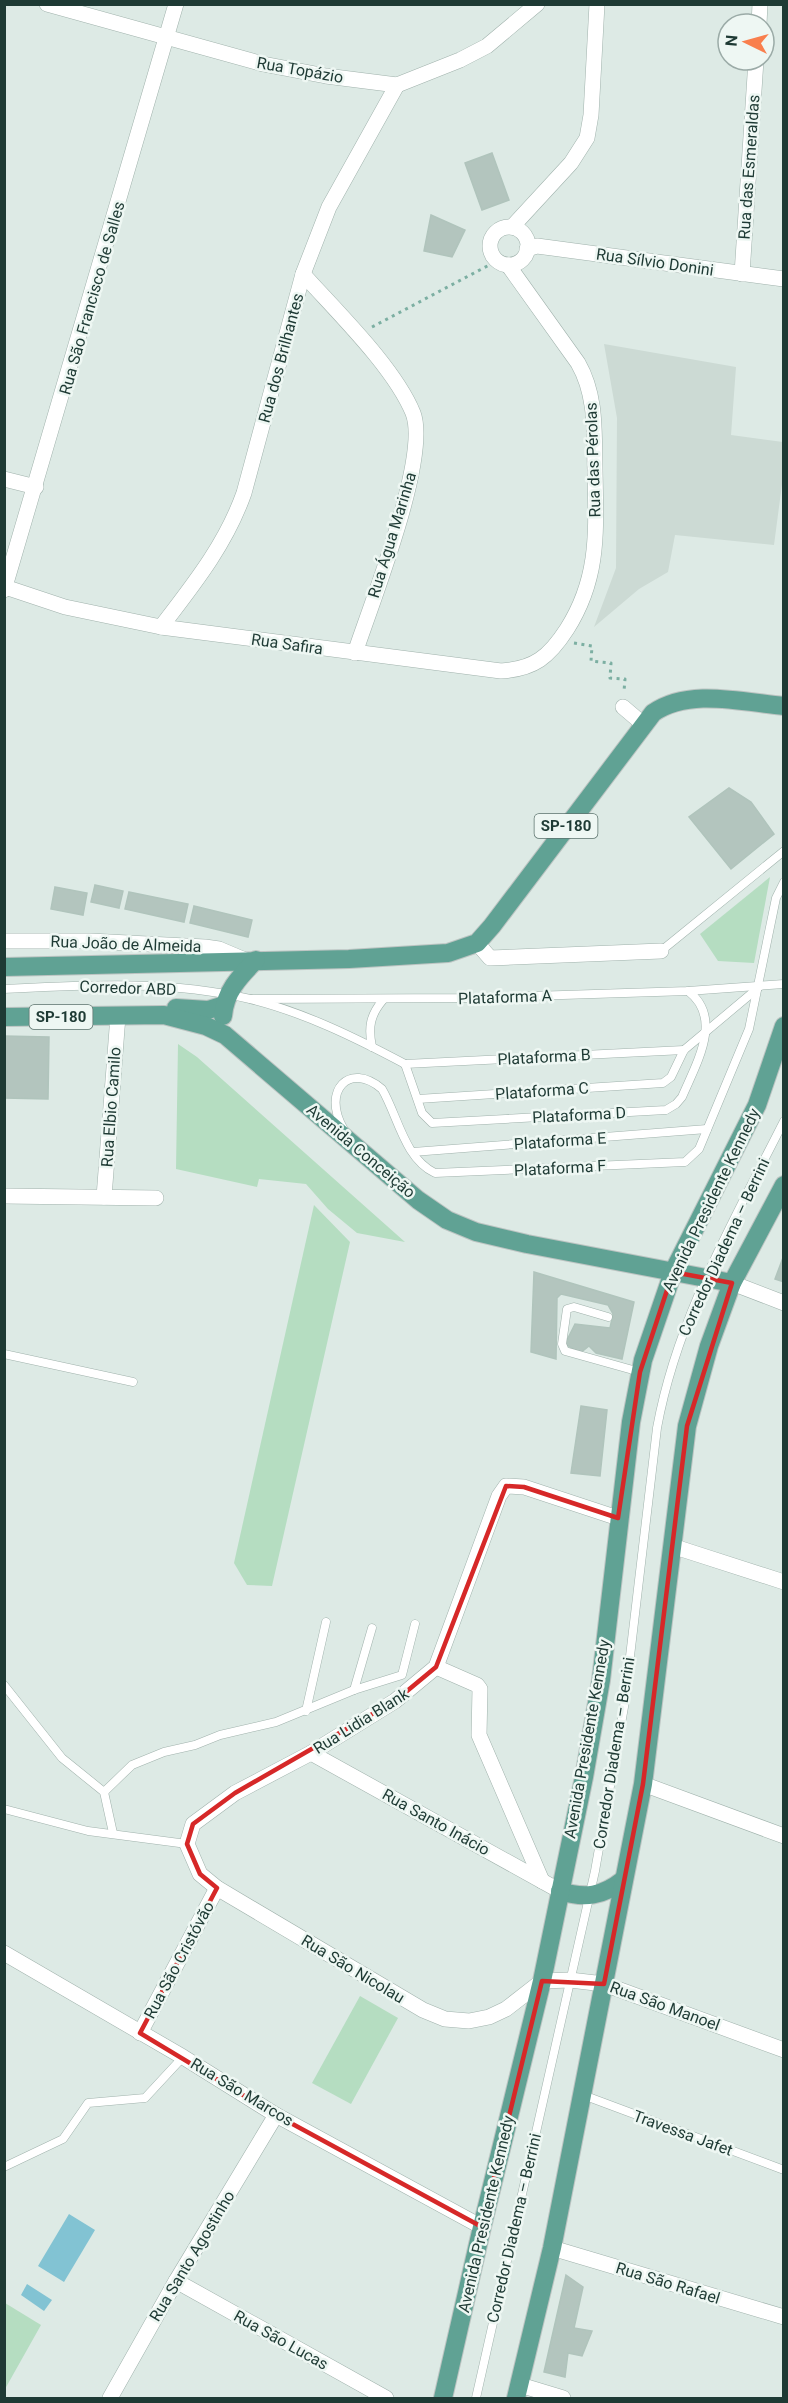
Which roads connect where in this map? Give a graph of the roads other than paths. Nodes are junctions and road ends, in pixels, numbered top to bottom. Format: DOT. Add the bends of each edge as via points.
graph roads {
  1 [pos="47,4"];
  2 [pos="176,4"];
  3 [pos="537,4"];
  4 [pos="597,4"];
  5 [pos="166,39"];
  6 [pos="755,72"];
  7 [pos="397,85"];
  8 [pos="512,227"];
  9 [pos="527,249"];
  10 [pos="503,262"];
  11 [pos="303,274"];
  12 [pos="742,274"];
  13 [pos="783,279"];
  14 [pos="4,479"];
  15 [pos="36,488"];
  16 [pos="5,589"];
  17 [pos="161,627"];
  18 [pos="562,637"];
  19 [pos="355,653"];
  20 [pos="783,706"];
  21 [pos="623,707"];
  22 [pos="643,724"];
  23 [pos="783,851"];
  24 [pos="783,882"];
  25 [pos="4,941"];
  26 [pos="477,943"];
  27 [pos="661,951"];
  28 [pos="250,960"];
  29 [pos="4,967"];
  30 [pos="783,984"];
  31 [pos="759,987"];
  32 [pos="4,989"];
  33 [pos="688,991"];
  34 [pos="251,999"];
  35 [pos="226,1000"];
  36 [pos="383,1000"];
  37 [pos="118,1016"];
  38 [pos="4,1017"];
  39 [pos="783,1026"];
  40 [pos="707,1033"];
  41 [pos="225,1035"];
  42 [pos="372,1047"];
  43 [pos="684,1050"];
  44 [pos="405,1064"];
  45 [pos="418,1099"];
  46 [pos="783,1121"];
  47 [pos="707,1129"];
  48 [pos="351,1143"];
  49 [pos="413,1152"];
  50 [pos="783,1185"];
  51 [pos="4,1196"];
  52 [pos="104,1197"];
  53 [pos="156,1198"];
  54 [pos="673,1272"];
  55 [pos="706,1277"];
  56 [pos="732,1284"];
  57 [pos="783,1303"];
  58 [pos="608,1317"];
  59 [pos="4,1353"];
  60 [pos="640,1372"];
  61 [pos="133,1382"];
  62 [pos="618,1518"];
  63 [pos="672,1546"];
  64 [pos="783,1582"];
  65 [pos="326,1622"];
  66 [pos="415,1623"];
  67 [pos="372,1628"];
  68 [pos="436,1667"];
  69 [pos="4,1685"];
  70 [pos="354,1690"];
  71 [pos="306,1711"];
  72 [pos="311,1753"];
  73 [pos="643,1784"];
  74 [pos="104,1792"];
  75 [pos="4,1809"];
  76 [pos="113,1833"];
  77 [pos="783,1836"];
  78 [pos="187,1844"];
  79 [pos="623,1880"];
  80 [pos="542,1881"];
  81 [pos="217,1888"];
  82 [pos="560,1891"];
  83 [pos="588,1896"];
  84 [pos="4,1953"];
  85 [pos="570,1980"];
  86 [pos="542,1981"];
  87 [pos="604,1984"];
  88 [pos="140,2032"];
  89 [pos="783,2050"];
  90 [pos="183,2057"];
  91 [pos="583,2095"];
  92 [pos="276,2115"];
  93 [pos="4,2167"];
  94 [pos="783,2170"];
  95 [pos="482,2227"];
  96 [pos="552,2248"];
  97 [pos="176,2281"];
  98 [pos="783,2317"];
  99 [pos="518,2392"];
  100 [pos="110,2398"];
  101 [pos="386,2398"];
  102 [pos="443,2398"];
  103 [pos="476,2398"];
  104 [pos="563,2398"];
  1 -- 5 [label="street, Rua Topázio"];
  2 -- 5 [label="street, Rua São Francisco de Salles"];
  3 -- 7 [label="street, Rua Topázio" via="487,46"];
  4 -- 8 [label="street" via="587,138 571,163"];
  5 -- 7 [label="street, Rua Topázio" via="273,66"];
  5 -- 15 [label="street, Rua São Francisco de Salles"];
  6 -- 12 [label="street, Rua das Esmeraldas"];
  7 -- 11 [label="street, Rua dos Brilhantes" via="329,207"];
  8 -- 9 [label="street" via="526,238"];
  8 -- 10 [label="street" via="500,229 492,238 491,250"];
  9 -- 10 [label="street" via="519,262"];
  9 -- 12 [label="street, Rua Sílvio Donini" via="537,246"];
  10 -- 18 [label="street, Rua das Pérolas" via="578,363 591,392 596,503 593,565 582,605"];
  11 -- 17 [label="street, Rua dos Brilhantes" via="233,525"];
  11 -- 19 [label="street, Rua Água Marinha" via="405,397 417,432 409,487"];
  12 -- 13 [label="street, Rua Sílvio Donini"];
  14 -- 15 [label="street"];
  15 -- 16 [label="street, Rua São Francisco de Salles"];
  16 -- 17 [label="street, Rua Safira" via="65,607"];
  17 -- 19 [label="street, Rua Safira"];
  18 -- 19 [label="street, Rua Safira" via="533,666 522,670 501,671"];
  20 -- 22 [label="main road, SP-180" via="687,698 665,705"];
  21 -- 22 [label="street"];
  22 -- 26 [label="main road, SP-180"];
  23 -- 27 [label="lane"];
  24 -- 31 [label="lane" via="776,898"];
  25 -- 28 [label="street, Rua João de Almeida" via="149,943 219,949"];
  26 -- 27 [label="street" via="490,958"];
  26 -- 28 [label="main road" via="448,953"];
  28 -- 29 [label="main road"];
  28 -- 35 [label="main road"];
  30 -- 31 [label="lane"];
  31 -- 33 [label="lane, Plataforma A"];
  31 -- 40 [label="lane"];
  31 -- 47 [label="lane" via="749,1029"];
  32 -- 35 [label="lane, Corredor ABD" via="143,985"];
  33 -- 36 [label="lane, Plataforma A"];
  33 -- 40 [label="lane" via="703,1006"];
  34 -- 35 [label="lane, Corredor ABD"];
  34 -- 36 [label="lane, Plataforma A"];
  34 -- 42 [label="lane"];
  35 -- 37 [label="main road" via="208,1010 137,1004"];
  35 -- 41 [label="main road"];
  36 -- 42 [label="lane" via="372,1016"];
  37 -- 38 [label="main road, Avenida Conceição / SP-180"];
  37 -- 41 [label="main road, Avenida Conceição / SP-180" via="164,1015"];
  37 -- 52 [label="street, Rua Elbio Camilo"];
  39 -- 54 [label="main road, Avenida Presidente Kennedy" via="757,1105"];
  40 -- 43 [label="lane"];
  40 -- 45 [label="lane, Plataforma D" via="682,1097 666,1110 432,1123 422,1113"];
  41 -- 48 [label="main road, Avenida Conceição / SP-180"];
  42 -- 44 [label="lane"];
  43 -- 44 [label="lane, Plataforma B"];
  43 -- 45 [label="lane, Plataforma C" via="671,1077 663,1083"];
  44 -- 45 [label="lane"];
  46 -- 55 [label="lane, Corredor Diadema – Berrini"];
  47 -- 49 [label="lane, Plataforma E"];
  47 -- 49 [label="lane, Plataforma F" via="696,1155 685,1162 435,1173"];
  48 -- 49 [label="lane" via="336,1116 335,1094 339,1085 359,1079 381,1089"];
  48 -- 54 [label="main road, Avenida Conceição / SP-180" via="418,1200 447,1220 476,1232"];
  50 -- 56 [label="main road"];
  51 -- 52 [label="street"];
  52 -- 53 [label="street"];
  54 -- 55 [label="main road, Avenida Conceição / SP-180"];
  54 -- 60 [label="main road, Avenida Presidente Kennedy"];
  55 -- 56 [label="main road, Avenida Conceição / SP-180"];
  55 -- 83 [label="lane, Corredor Diadema – Berrini" via="664,1390 624,1707"];
  56 -- 57 [label="street"];
  56 -- 63 [label="main road" via="709,1346 687,1426"];
  58 -- 60 [label="lane" via="574,1307 567,1309 562,1344 565,1351"];
  59 -- 61 [label="lane"];
  60 -- 62 [label="main road, Avenida Presidente Kennedy"];
  62 -- 68 [label="street, Rua Lidia Blank" via="524,1487 506,1486"];
  62 -- 82 [label="main road, Avenida Presidente Kennedy" via="600,1680"];
  63 -- 64 [label="street"];
  63 -- 73 [label="main road"];
  65 -- 71 [label="lane"];
  66 -- 70 [label="lane" via="402,1676"];
  67 -- 70 [label="lane"];
  68 -- 72 [label="street, Rua Lidia Blank" via="395,1701"];
  68 -- 80 [label="street" via="480,1689 479,1735"];
  69 -- 74 [label="lane" via="62,1758"];
  70 -- 71 [label="lane"];
  71 -- 74 [label="lane" via="220,1734 132,1765"];
  72 -- 78 [label="street, Rua Lidia Blank" via="235,1793 193,1824"];
  72 -- 80 [label="street, Rua Santo Inácio"];
  73 -- 77 [label="street"];
  73 -- 79 [label="main road"];
  74 -- 76 [label="lane"];
  75 -- 76 [label="lane" via="88,1831"];
  76 -- 78 [label="lane"];
  78 -- 81 [label="street, Rua São Nicolau" via="200,1874"];
  79 -- 83 [label="main road" via="605,1892"];
  79 -- 87 [label="main road"];
  80 -- 82 [label="street, Rua Santo Inácio"];
  81 -- 86 [label="street, Rua São Nicolau" via="423,2010 445,2019 489,2017"];
  81 -- 88 [label="street, Rua São Cristóvão"];
  82 -- 83 [label="main road"];
  82 -- 86 [label="main road, Avenida Presidente Kennedy"];
  83 -- 85 [label="lane, Corredor Diadema – Berrini"];
  84 -- 88 [label="street, Rua São Marcos"];
  85 -- 86 [label="street, Rua São Manoel"];
  85 -- 87 [label="street, Rua São Manoel"];
  85 -- 103 [label="lane, Corredor Diadema – Berrini"];
  86 -- 95 [label="main road, Avenida Presidente Kennedy"];
  87 -- 89 [label="street, Rua São Manoel"];
  87 -- 91 [label="main road"];
  88 -- 90 [label="street, Rua São Marcos"];
  90 -- 92 [label="street, Rua São Marcos"];
  90 -- 93 [label="lane" via="145,2098 88,2103 63,2139"];
  91 -- 94 [label="lane, Travessa Jafet"];
  91 -- 96 [label="main road"];
  92 -- 95 [label="street, Rua São Marcos"];
  92 -- 97 [label="street, Rua Santo Agostinho"];
  95 -- 102 [label="main road, Avenida Presidente Kennedy"];
  96 -- 98 [label="street, Rua São Rafael"];
  96 -- 99 [label="main road"];
  97 -- 100 [label="street, Rua Santo Agostinho"];
  97 -- 101 [label="street, Rua São Lucas"];
  99 -- 104 [label="street"];
}
